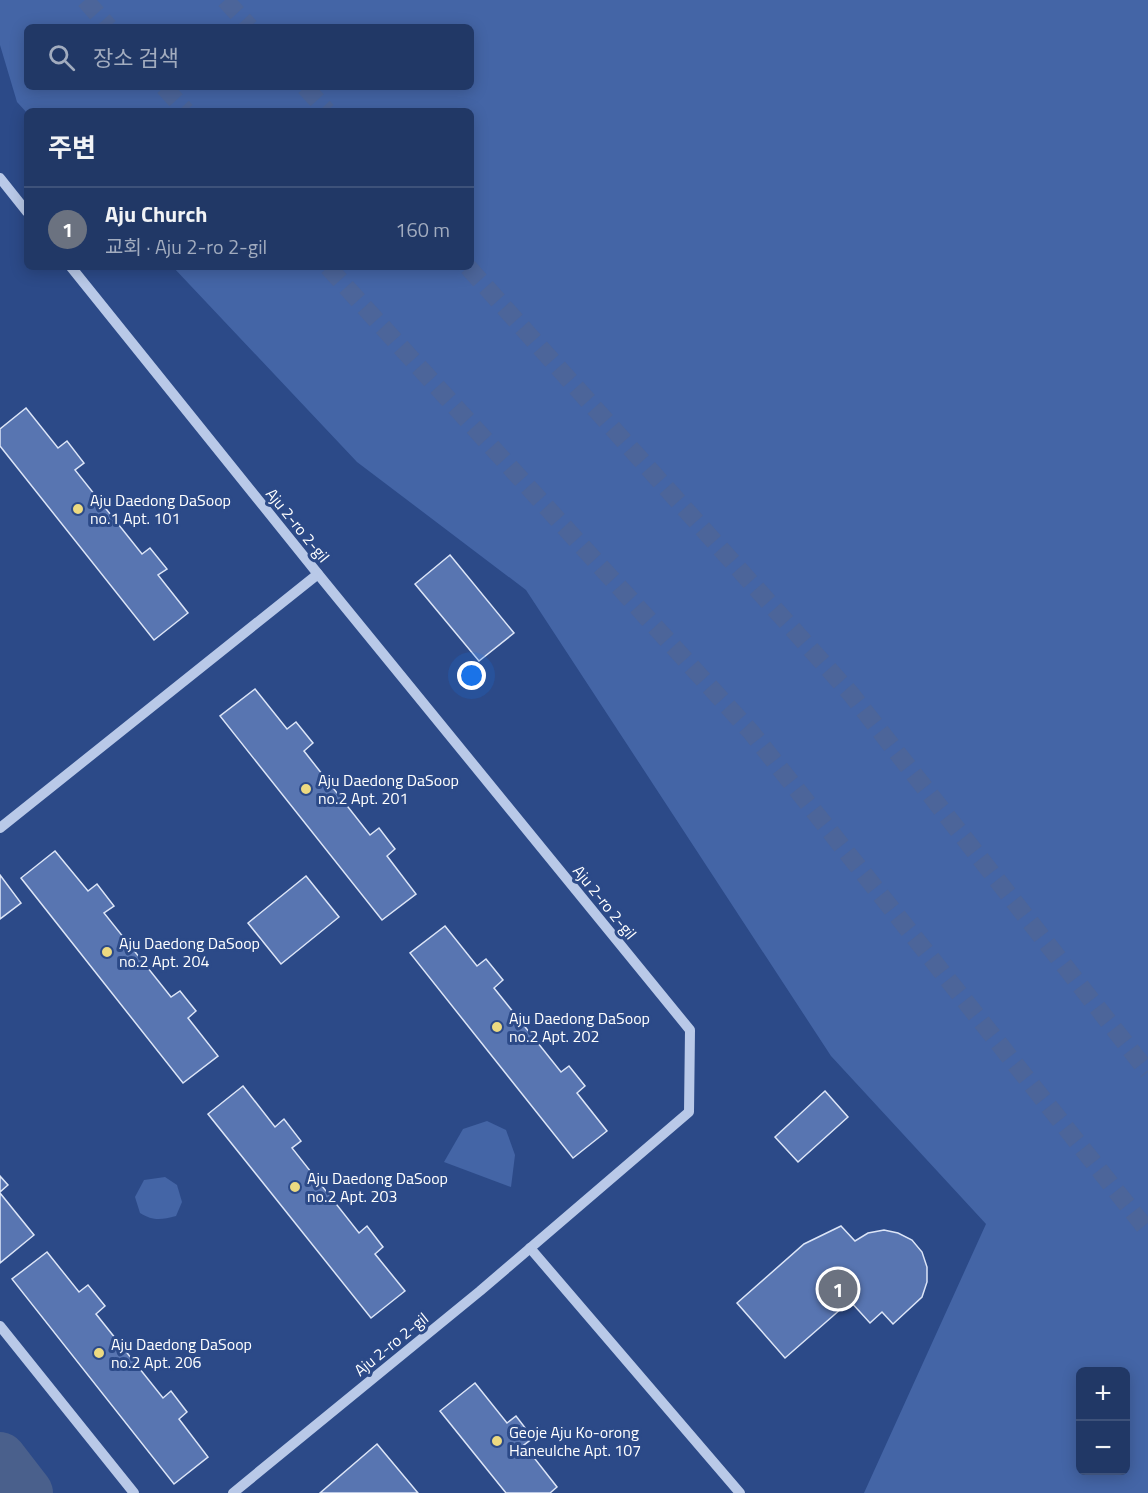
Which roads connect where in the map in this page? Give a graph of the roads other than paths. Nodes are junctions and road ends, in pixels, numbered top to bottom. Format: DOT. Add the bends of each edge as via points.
graph roads {
  1 [pos="0,178"];
  2 [pos="24,208"];
  3 [pos="73,270"];
  4 [pos="318,574"];
  5 [pos="0,828"];
  6 [pos="530,1248"];
  7 [pos="0,1326"];
  8 [pos="134,1493"];
  9 [pos="233,1493"];
  10 [pos="740,1493"];
  1 -- 2 [label="street"];
  3 -- 4 [label="street, Aju 2-ro 2-gil"];
  4 -- 5 [label="street"];
  4 -- 6 [label="street, Aju 2-ro 2-gil" via="690,1030 689,1112"];
  6 -- 9 [label="street, Aju 2-ro 2-gil"];
  6 -- 10 [label="street"];
  7 -- 8 [label="street"];
}
